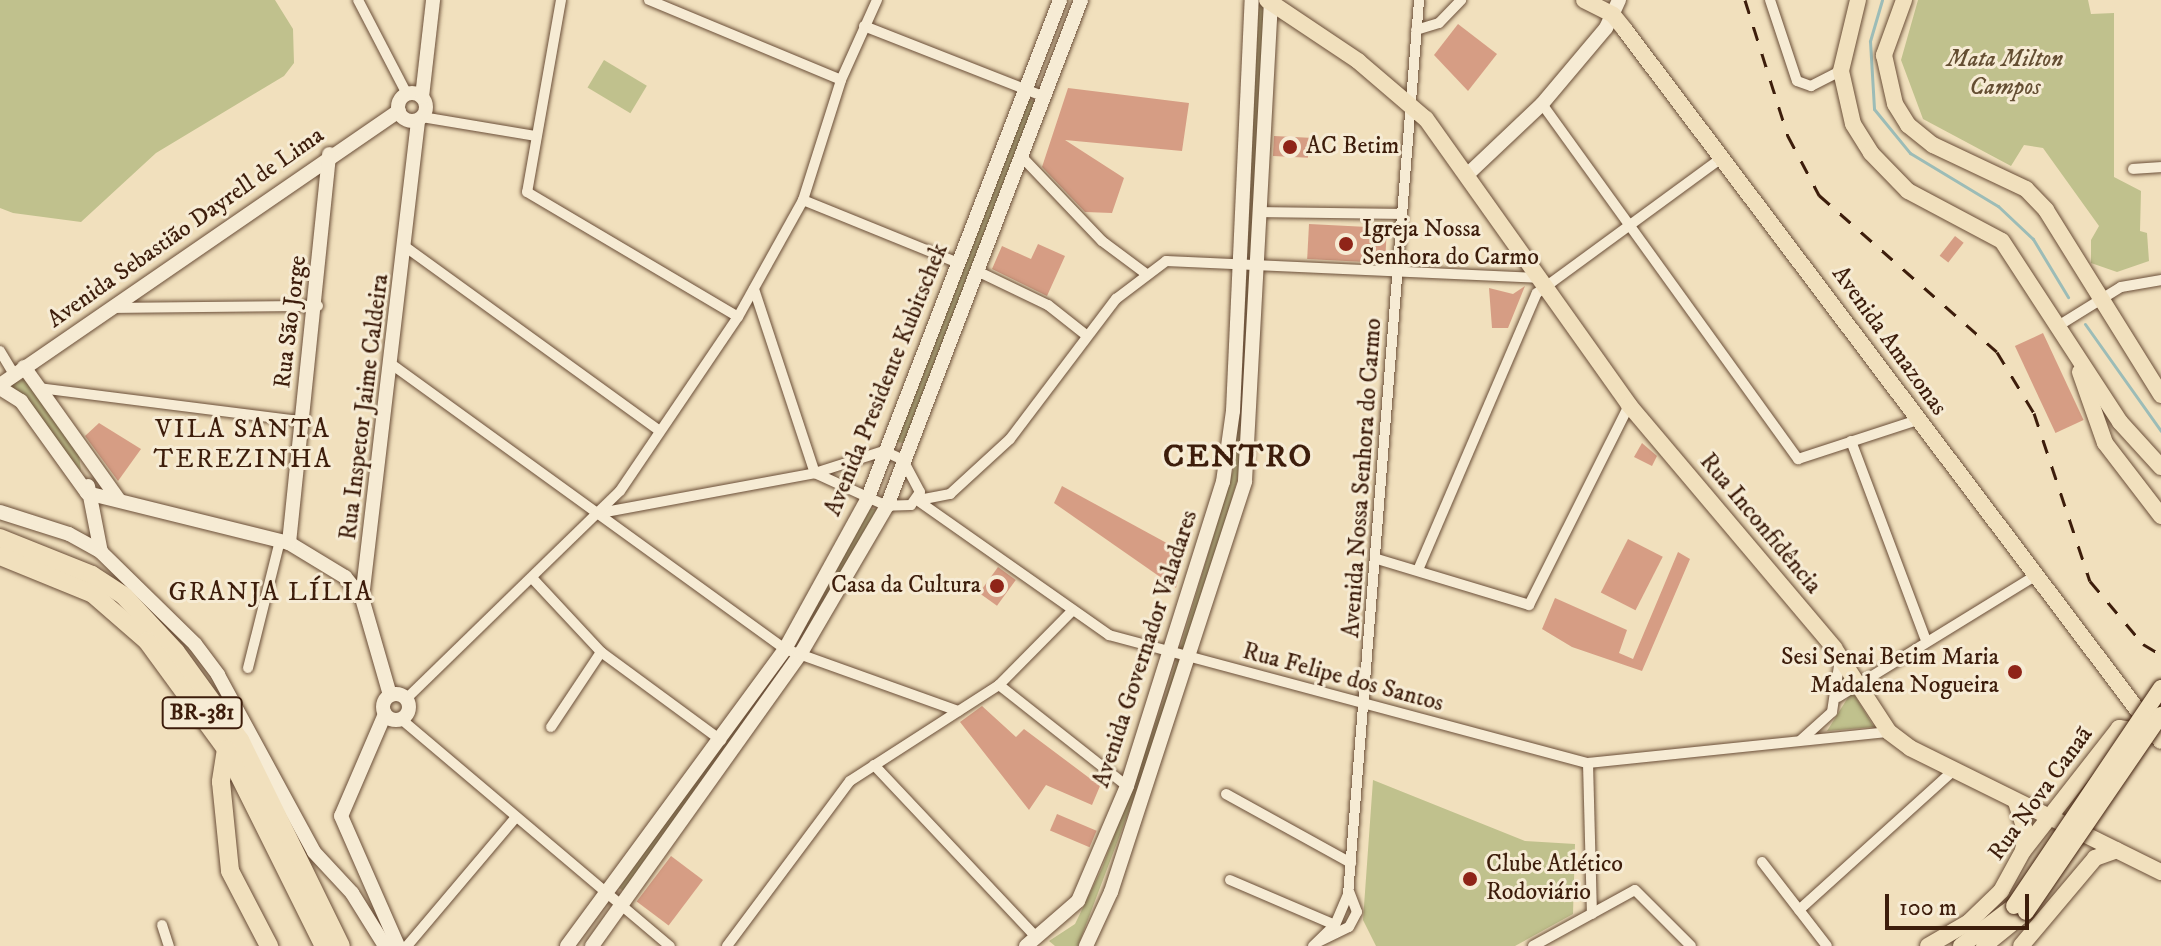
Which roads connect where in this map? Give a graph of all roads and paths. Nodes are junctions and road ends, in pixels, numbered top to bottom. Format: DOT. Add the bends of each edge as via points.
graph roads {
  1 [pos="358,0"];
  2 [pos="433,0"];
  3 [pos="561,0"];
  4 [pos="649,0"];
  5 [pos="877,0"];
  6 [pos="1060,0"];
  7 [pos="1081,0"];
  8 [pos="1252,0"];
  9 [pos="1419,0"];
  10 [pos="1461,0"];
  11 [pos="1584,0"];
  12 [pos="1770,0"];
  13 [pos="1858,0"];
  14 [pos="1904,0"];
  15 [pos="1270,1"];
  16 [pos="1616,7"];
  17 [pos="864,26"];
  18 [pos="1416,30"];
  19 [pos="1841,71"];
  20 [pos="841,80"];
  21 [pos="1027,89"];
  22 [pos="407,94"];
  23 [pos="422,97"];
  24 [pos="1045,97"];
  25 [pos="1409,103"];
  26 [pos="1542,104"];
  27 [pos="399,111"];
  28 [pos="420,119"];
  29 [pos="536,136"];
  30 [pos="329,154"];
  31 [pos="1022,157"];
  32 [pos="1723,157"];
  33 [pos="2161,167"];
  34 [pos="2133,169"];
  35 [pos="1468,174"];
  36 [pos="803,200"];
  37 [pos="1259,212"];
  38 [pos="1401,214"];
  39 [pos="1629,223"];
  40 [pos="407,248"];
  41 [pos="958,263"];
  42 [pos="1249,265"];
  43 [pos="977,271"];
  44 [pos="1399,271"];
  45 [pos="1145,273"];
  46 [pos="2161,280"];
  47 [pos="1541,283"];
  48 [pos="754,289"];
  49 [pos="2098,298"];
  50 [pos="318,306"];
  51 [pos="113,308"];
  52 [pos="738,317"];
  53 [pos="2058,326"];
  54 [pos="1086,335"];
  55 [pos="2071,348"];
  56 [pos="0,351"];
  57 [pos="394,366"];
  58 [pos="19,371"];
  59 [pos="0,386"];
  60 [pos="39,388"];
  61 [pos="2161,395"];
  62 [pos="1629,405"];
  63 [pos="1917,420"];
  64 [pos="300,421"];
  65 [pos="658,430"];
  66 [pos="1851,441"];
  67 [pos="884,451"];
  68 [pos="903,460"];
  69 [pos="89,462"];
  70 [pos="2161,467"];
  71 [pos="815,473"];
  72 [pos="87,493"];
  73 [pos="119,500"];
  74 [pos="867,500"];
  75 [pos="917,500"];
  76 [pos="887,506"];
  77 [pos="0,512"];
  78 [pos="600,513"];
  79 [pos="2161,516"];
  80 [pos="0,538"];
  81 [pos="285,542"];
  82 [pos="101,552"];
  83 [pos="0,556"];
  84 [pos="1377,559"];
  85 [pos="1418,570"];
  86 [pos="2036,575"];
  87 [pos="533,579"];
  88 [pos="362,598"];
  89 [pos="1073,610"];
  90 [pos="1925,638"];
  91 [pos="785,649"];
  92 [pos="1170,651"];
  93 [pos="601,652"];
  94 [pos="801,653"];
  95 [pos="1840,656"];
  96 [pos="1191,658"];
  97 [pos="248,668"];
  98 [pos="1860,683"];
  99 [pos="999,685"];
  100 [pos="2161,688"];
  101 [pos="390,695"];
  102 [pos="1838,697"];
  103 [pos="406,699"];
  104 [pos="1366,707"];
  105 [pos="958,711"];
  106 [pos="385,714"];
  107 [pos="2154,718"];
  108 [pos="401,719"];
  109 [pos="551,727"];
  110 [pos="1889,732"];
  111 [pos="721,740"];
  112 [pos="1800,741"];
  113 [pos="2161,742"];
  114 [pos="226,749"];
  115 [pos="1588,763"];
  116 [pos="874,765"];
  117 [pos="1953,771"];
  118 [pos="1127,786"];
  119 [pos="1226,794"];
  120 [pos="2016,802"];
  121 [pos="516,817"];
  122 [pos="2051,818"];
  123 [pos="2117,850"];
  124 [pos="2023,851"];
  125 [pos="1762,862"];
  126 [pos="1351,863"];
  127 [pos="2161,872"];
  128 [pos="1230,880"];
  129 [pos="1349,891"];
  130 [pos="606,893"];
  131 [pos="621,905"];
  132 [pos="2020,909"];
  133 [pos="1799,910"];
  134 [pos="1592,914"];
  135 [pos="162,925"];
  136 [pos="1335,925"];
  137 [pos="1034,944"];
  138 [pos="1316,944"];
  139 [pos="169,946"];
  140 [pos="269,946"];
  141 [pos="324,946"];
  142 [pos="341,946"];
  143 [pos="385,946"];
  144 [pos="398,946"];
  145 [pos="407,946"];
  146 [pos="567,946"];
  147 [pos="592,946"];
  148 [pos="670,946"];
  149 [pos="727,946"];
  150 [pos="1086,946"];
  151 [pos="1533,946"];
  152 [pos="1691,946"];
  153 [pos="1827,946"];
  154 [pos="1928,946"];
  155 [pos="1961,946"];
  156 [pos="1984,946"];
  157 [pos="2021,946"];
  1 -- 22 [label="street"];
  2 -- 23 [label="street"];
  3 -- 29 [label="street"];
  4 -- 20 [label="street"];
  5 -- 17 [label="street"];
  6 -- 21 [label="street, Avenida Presidente Kubitschek"];
  7 -- 24 [label="street, Avenida Presidente Kubitschek"];
  8 -- 42 [label="street, Avenida Governador Valadares"];
  9 -- 18 [label="street, Avenida Nossa Senhora do Carmo"];
  10 -- 18 [label="street" via="1439,23"];
  11 -- 16 [label="main road, Avenida Amazonas"];
  12 -- 19 [label="street" via="1797,81 1811,86"];
  13 -- 19 [label="main road"];
  14 -- 49 [label="main road" via="1884,55 1895,104 1908,125 1933,145 2026,189 2046,210"];
  15 -- 25 [label="main road, Rua Inconfidência"];
  15 -- 37 [label="street, Avenida Governador Valadares"];
  16 -- 26 [label="street"];
  16 -- 32 [label="main road, Avenida Amazonas"];
  17 -- 20 [label="street"];
  17 -- 21 [label="street"];
  18 -- 25 [label="street, Avenida Nossa Senhora do Carmo"];
  19 -- 53 [label="main road" via="1853,124 1871,153 1908,191 2002,241"];
  20 -- 36 [label="street"];
  21 -- 24 [label="street"];
  21 -- 41 [label="street, Avenida Presidente Kubitschek"];
  22 -- 23 [label="street"];
  22 -- 27 [label="street"];
  23 -- 28 [label="street, Rua Inspetor Jaime Caldeira"];
  24 -- 31 [label="street, Avenida Presidente Kubitschek"];
  25 -- 35 [label="main road, Rua Inconfidência"];
  25 -- 38 [label="street, Avenida Nossa Senhora do Carmo"];
  26 -- 35 [label="street"];
  26 -- 39 [label="street"];
  27 -- 28 [label="street"];
  27 -- 30 [label="street, Avenida Sebastião Dayrell de Lima"];
  28 -- 29 [label="street"];
  28 -- 40 [label="street, Rua Inspetor Jaime Caldeira"];
  29 -- 52 [label="street" via="527,192"];
  30 -- 50 [label="street, Rua São Jorge"];
  30 -- 51 [label="street, Avenida Sebastião Dayrell de Lima"];
  31 -- 43 [label="street, Avenida Presidente Kubitschek"];
  31 -- 45 [label="street" via="1102,241"];
  32 -- 39 [label="street"];
  32 -- 63 [label="main road, Avenida Amazonas"];
  33 -- 34 [label="street"];
  35 -- 47 [label="main road, Rua Inconfidência"];
  36 -- 41 [label="street"];
  36 -- 48 [label="street"];
  37 -- 38 [label="street"];
  37 -- 42 [label="street, Avenida Governador Valadares"];
  38 -- 44 [label="street, Avenida Nossa Senhora do Carmo"];
  39 -- 47 [label="street"];
  39 -- 66 [label="street" via="1798,459"];
  40 -- 57 [label="street, Rua Inspetor Jaime Caldeira"];
  40 -- 65 [label="street"];
  41 -- 67 [label="street, Avenida Presidente Kubitschek"];
  42 -- 44 [label="street"];
  42 -- 45 [label="street" via="1166,261"];
  42 -- 92 [label="street, Avenida Governador Valadares" via="1229,454"];
  42 -- 96 [label="street, Avenida Governador Valadares" via="1245,481"];
  43 -- 54 [label="street" via="1048,305"];
  43 -- 68 [label="street, Avenida Presidente Kubitschek"];
  44 -- 47 [label="street"];
  44 -- 84 [label="street, Avenida Nossa Senhora do Carmo"];
  45 -- 54 [label="street"];
  46 -- 49 [label="street"];
  47 -- 62 [label="main road, Rua Inconfidência"];
  47 -- 85 [label="street"];
  48 -- 52 [label="street"];
  48 -- 71 [label="street"];
  49 -- 53 [label="street"];
  49 -- 61 [label="main road"];
  50 -- 51 [label="street"];
  50 -- 64 [label="street, Rua São Jorge"];
  51 -- 58 [label="street, Avenida Sebastião Dayrell de Lima"];
  52 -- 65 [label="street"];
  53 -- 55 [label="main road"];
  54 -- 75 [label="street" via="1010,439 950,494"];
  55 -- 70 [label="main road" via="2120,422"];
  55 -- 79 [label="main road" via="2105,443"];
  56 -- 58 [label="street"];
  57 -- 78 [label="street"];
  57 -- 88 [label="street, Rua Inspetor Jaime Caldeira"];
  58 -- 59 [label="street, Avenida Sebastião Dayrell de Lima"];
  58 -- 60 [label="street"];
  59 -- 72 [label="street" via="21,401"];
  60 -- 64 [label="street"];
  60 -- 69 [label="street"];
  62 -- 85 [label="street" via="1529,605"];
  62 -- 95 [label="main road, Rua Inconfidência"];
  63 -- 66 [label="street"];
  63 -- 86 [label="main road, Avenida Amazonas"];
  64 -- 81 [label="street, Rua São Jorge"];
  65 -- 78 [label="street"];
  66 -- 90 [label="street"];
  67 -- 68 [label="street"];
  67 -- 71 [label="street"];
  67 -- 74 [label="street, Avenida Presidente Kubitschek"];
  68 -- 75 [label="street" via="918,483"];
  68 -- 76 [label="street, Avenida Presidente Kubitschek"];
  69 -- 72 [label="street"];
  69 -- 73 [label="street"];
  71 -- 74 [label="street"];
  71 -- 78 [label="street"];
  72 -- 73 [label="street"];
  72 -- 82 [label="street"];
  73 -- 81 [label="street"];
  74 -- 76 [label="street"];
  74 -- 91 [label="street, Avenida Presidente Kubitschek"];
  75 -- 76 [label="street"];
  75 -- 89 [label="street, Rua Felipe dos Santos"];
  76 -- 94 [label="street, Avenida Presidente Kubitschek"];
  77 -- 82 [label="street" via="69,534"];
  78 -- 87 [label="street"];
  78 -- 91 [label="street"];
  80 -- 142 [label="highway, BR-381" via="92,575 124,596 176,652 240,740"];
  81 -- 88 [label="street" via="345,577"];
  81 -- 97 [label="street, Rua São Jorge"];
  82 -- 143 [label="street" via="150,596 218,675 314,852 352,893"];
  83 -- 114 [label="highway, BR-381" via="93,594 147,641"];
  84 -- 85 [label="street"];
  84 -- 104 [label="street, Avenida Nossa Senhora do Carmo"];
  86 -- 90 [label="street"];
  86 -- 107 [label="main road, Avenida Amazonas"];
  87 -- 93 [label="street"];
  87 -- 103 [label="street"];
  88 -- 101 [label="street, Rua Inspetor Jaime Caldeira"];
  89 -- 92 [label="street, Rua Felipe dos Santos" via="1109,635"];
  89 -- 99 [label="street"];
  90 -- 98 [label="street"];
  91 -- 94 [label="street"];
  91 -- 111 [label="street, Avenida Presidente Kubitschek"];
  92 -- 96 [label="street, Rua Felipe dos Santos"];
  92 -- 118 [label="street, Avenida Governador Valadares"];
  93 -- 109 [label="street"];
  93 -- 111 [label="street"];
  94 -- 105 [label="street"];
  94 -- 131 [label="street, Avenida Presidente Kubitschek"];
  95 -- 98 [label="main road, Rua Inconfidência"];
  95 -- 102 [label="street"];
  96 -- 104 [label="street, Rua Felipe dos Santos"];
  96 -- 150 [label="street, Avenida Governador Valadares" via="1111,892"];
  98 -- 102 [label="street"];
  98 -- 110 [label="main road, Rua Inconfidência"];
  99 -- 105 [label="street"];
  99 -- 118 [label="street"];
  100 -- 132 [label="main road, bridge"];
  101 -- 103 [label="street"];
  101 -- 106 [label="street"];
  102 -- 112 [label="street" via="1822,726"];
  103 -- 108 [label="street" via="408,710"];
  104 -- 115 [label="street, Rua Felipe dos Santos"];
  104 -- 126 [label="street, Avenida Nossa Senhora do Carmo"];
  105 -- 116 [label="street"];
  106 -- 108 [label="street"];
  106 -- 144 [label="street" via="341,816"];
  107 -- 113 [label="main road, Avenida Amazonas"];
  107 -- 132 [label="main road, bridge"];
  108 -- 121 [label="street"];
  110 -- 112 [label="street, Rua Felipe dos Santos"];
  110 -- 117 [label="main road, Rua Inconfidência"];
  111 -- 130 [label="street, Avenida Presidente Kubitschek"];
  112 -- 115 [label="street, Rua Felipe dos Santos"];
  113 -- 122 [label="main road, Rua Nova Canaã" via="2129,725 2119,728"];
  114 -- 140 [label="highway" via="221,782 230,871"];
  114 -- 141 [label="highway, BR-381"];
  115 -- 134 [label="street"];
  116 -- 137 [label="street"];
  116 -- 149 [label="street" via="835,796"];
  117 -- 120 [label="main road, Rua Inconfidência"];
  117 -- 133 [label="street"];
  118 -- 137 [label="street, Avenida Governador Valadares" via="1078,901"];
  119 -- 126 [label="street"];
  120 -- 122 [label="main road, Rua Inconfidência"];
  120 -- 124 [label="main road" via="2026,832"];
  121 -- 130 [label="street"];
  121 -- 145 [label="street"];
  122 -- 123 [label="main road, Rua Inconfidência"];
  122 -- 124 [label="main road, Rua Nova Canaã"];
  123 -- 127 [label="main road, Rua Inconfidência"];
  123 -- 157 [label="main road" via="2095,858"];
  124 -- 154 [label="main road, Rua Nova Canaã" via="2001,891 1969,922"];
  125 -- 133 [label="street"];
  126 -- 129 [label="street, Avenida Nossa Senhora do Carmo"];
  128 -- 136 [label="street"];
  129 -- 136 [label="street, Avenida Nossa Senhora do Carmo"];
  129 -- 138 [label="street" via="1357,912 1349,927"];
  130 -- 131 [label="street"];
  130 -- 146 [label="street, Avenida Presidente Kubitschek"];
  131 -- 147 [label="street, Avenida Presidente Kubitschek"];
  131 -- 148 [label="street"];
  132 -- 155 [label="main road"];
  132 -- 156 [label="main road"];
  133 -- 153 [label="street"];
  134 -- 151 [label="street"];
  134 -- 152 [label="street" via="1635,890"];
  135 -- 139 [label="street"];
  136 -- 138 [label="street, Avenida Nossa Senhora do Carmo"];
}
